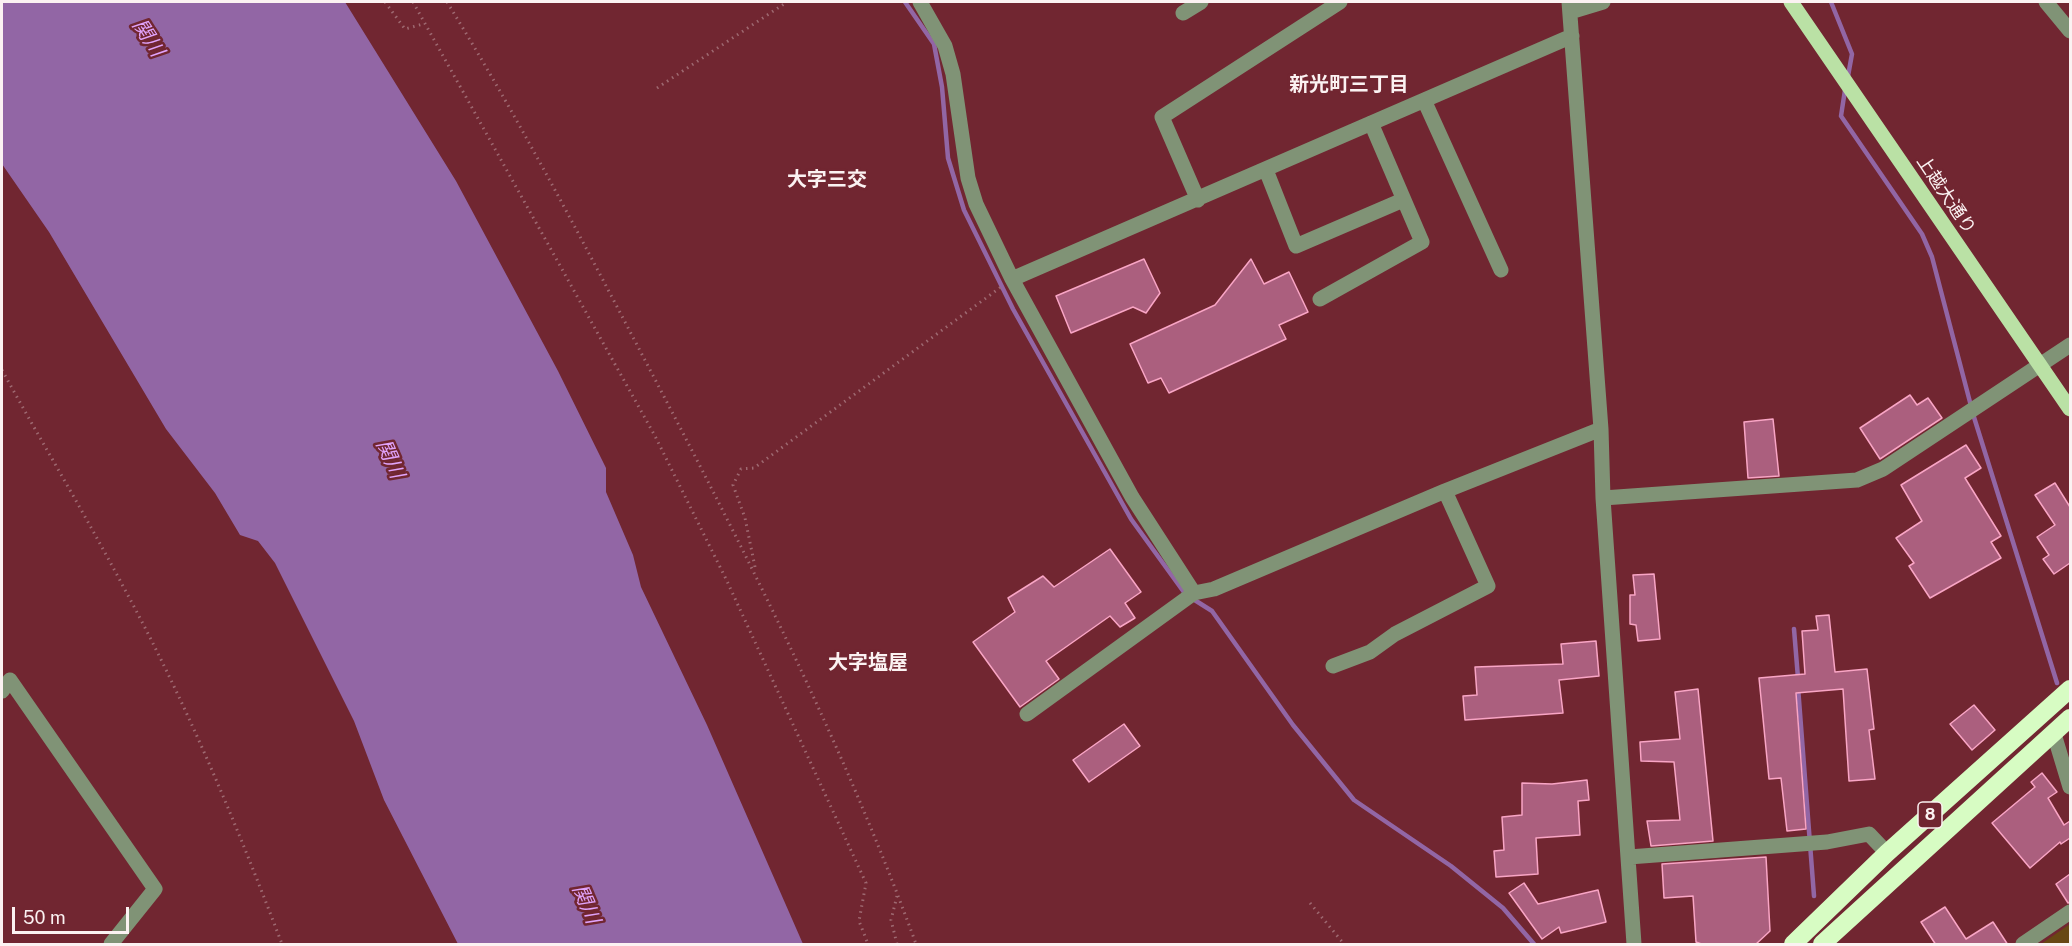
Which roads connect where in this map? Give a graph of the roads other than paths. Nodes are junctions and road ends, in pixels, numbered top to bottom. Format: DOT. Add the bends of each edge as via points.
graph roads {
  1 [pos="920,2"];
  2 [pos="1201,2"];
  3 [pos="1340,2"];
  4 [pos="1603,2"];
  5 [pos="1791,2"];
  6 [pos="2046,2"];
  7 [pos="1570,7"];
  8 [pos="1183,13"];
  9 [pos="2070,31"];
  10 [pos="1572,36"];
  11 [pos="1424,100"];
  12 [pos="1371,123"];
  13 [pos="1266,170"];
  14 [pos="1198,200"];
  15 [pos="1403,200"];
  16 [pos="1500,270"];
  17 [pos="1012,279"];
  18 [pos="1320,298"];
  19 [pos="2070,345"];
  20 [pos="2040,366"];
  21 [pos="2070,409"];
  22 [pos="1601,429"];
  23 [pos="1445,491"];
  24 [pos="1603,498"];
  25 [pos="1194,592"];
  26 [pos="1333,666"];
  27 [pos="2070,689"];
  28 [pos="2,691"];
  29 [pos="1028,714"];
  30 [pos="2070,718"];
  31 [pos="2054,734"];
  32 [pos="2070,787"];
  33 [pos="1887,853"];
  34 [pos="1629,857"];
  35 [pos="2070,912"];
  36 [pos="111,945"];
  37 [pos="1634,945"];
  38 [pos="1793,945"];
  39 [pos="1822,945"];
  40 [pos="2023,945"];
  1 -- 17 [label="street" via="945,46 976,204"];
  2 -- 8 [label="street"];
  3 -- 14 [label="street" via="1162,117"];
  4 -- 7 [label="street"];
  5 -- 20 [label="main road, 上越大通り"];
  6 -- 9 [label="street"];
  7 -- 10 [label="street"];
  10 -- 11 [label="street"];
  10 -- 22 [label="street"];
  11 -- 12 [label="street"];
  11 -- 16 [label="street"];
  12 -- 13 [label="street"];
  12 -- 15 [label="street"];
  13 -- 14 [label="street"];
  13 -- 15 [label="street" via="1296,246"];
  14 -- 17 [label="street"];
  15 -- 18 [label="street" via="1422,242"];
  17 -- 25 [label="street" via="1132,497"];
  19 -- 20 [label="street"];
  20 -- 21 [label="main road, 上越大通り"];
  20 -- 24 [label="street" via="1883,469 1857,480"];
  22 -- 23 [label="street"];
  22 -- 24 [label="street"];
  23 -- 25 [label="street" via="1214,589"];
  23 -- 26 [label="street" via="1488,586 1395,634 1370,652"];
  24 -- 34 [label="street"];
  25 -- 29 [label="street"];
  27 -- 33 [label="highway, 8"];
  28 -- 36 [label="street" via="10,680 155,889"];
  30 -- 31 [label="highway, 8"];
  31 -- 32 [label="street"];
  31 -- 39 [label="highway, 8"];
  33 -- 34 [label="street" via="1869,834 1860,834 1827,843"];
  33 -- 38 [label="highway, 8"];
  34 -- 37 [label="street"];
  35 -- 40 [label="street"];
}
